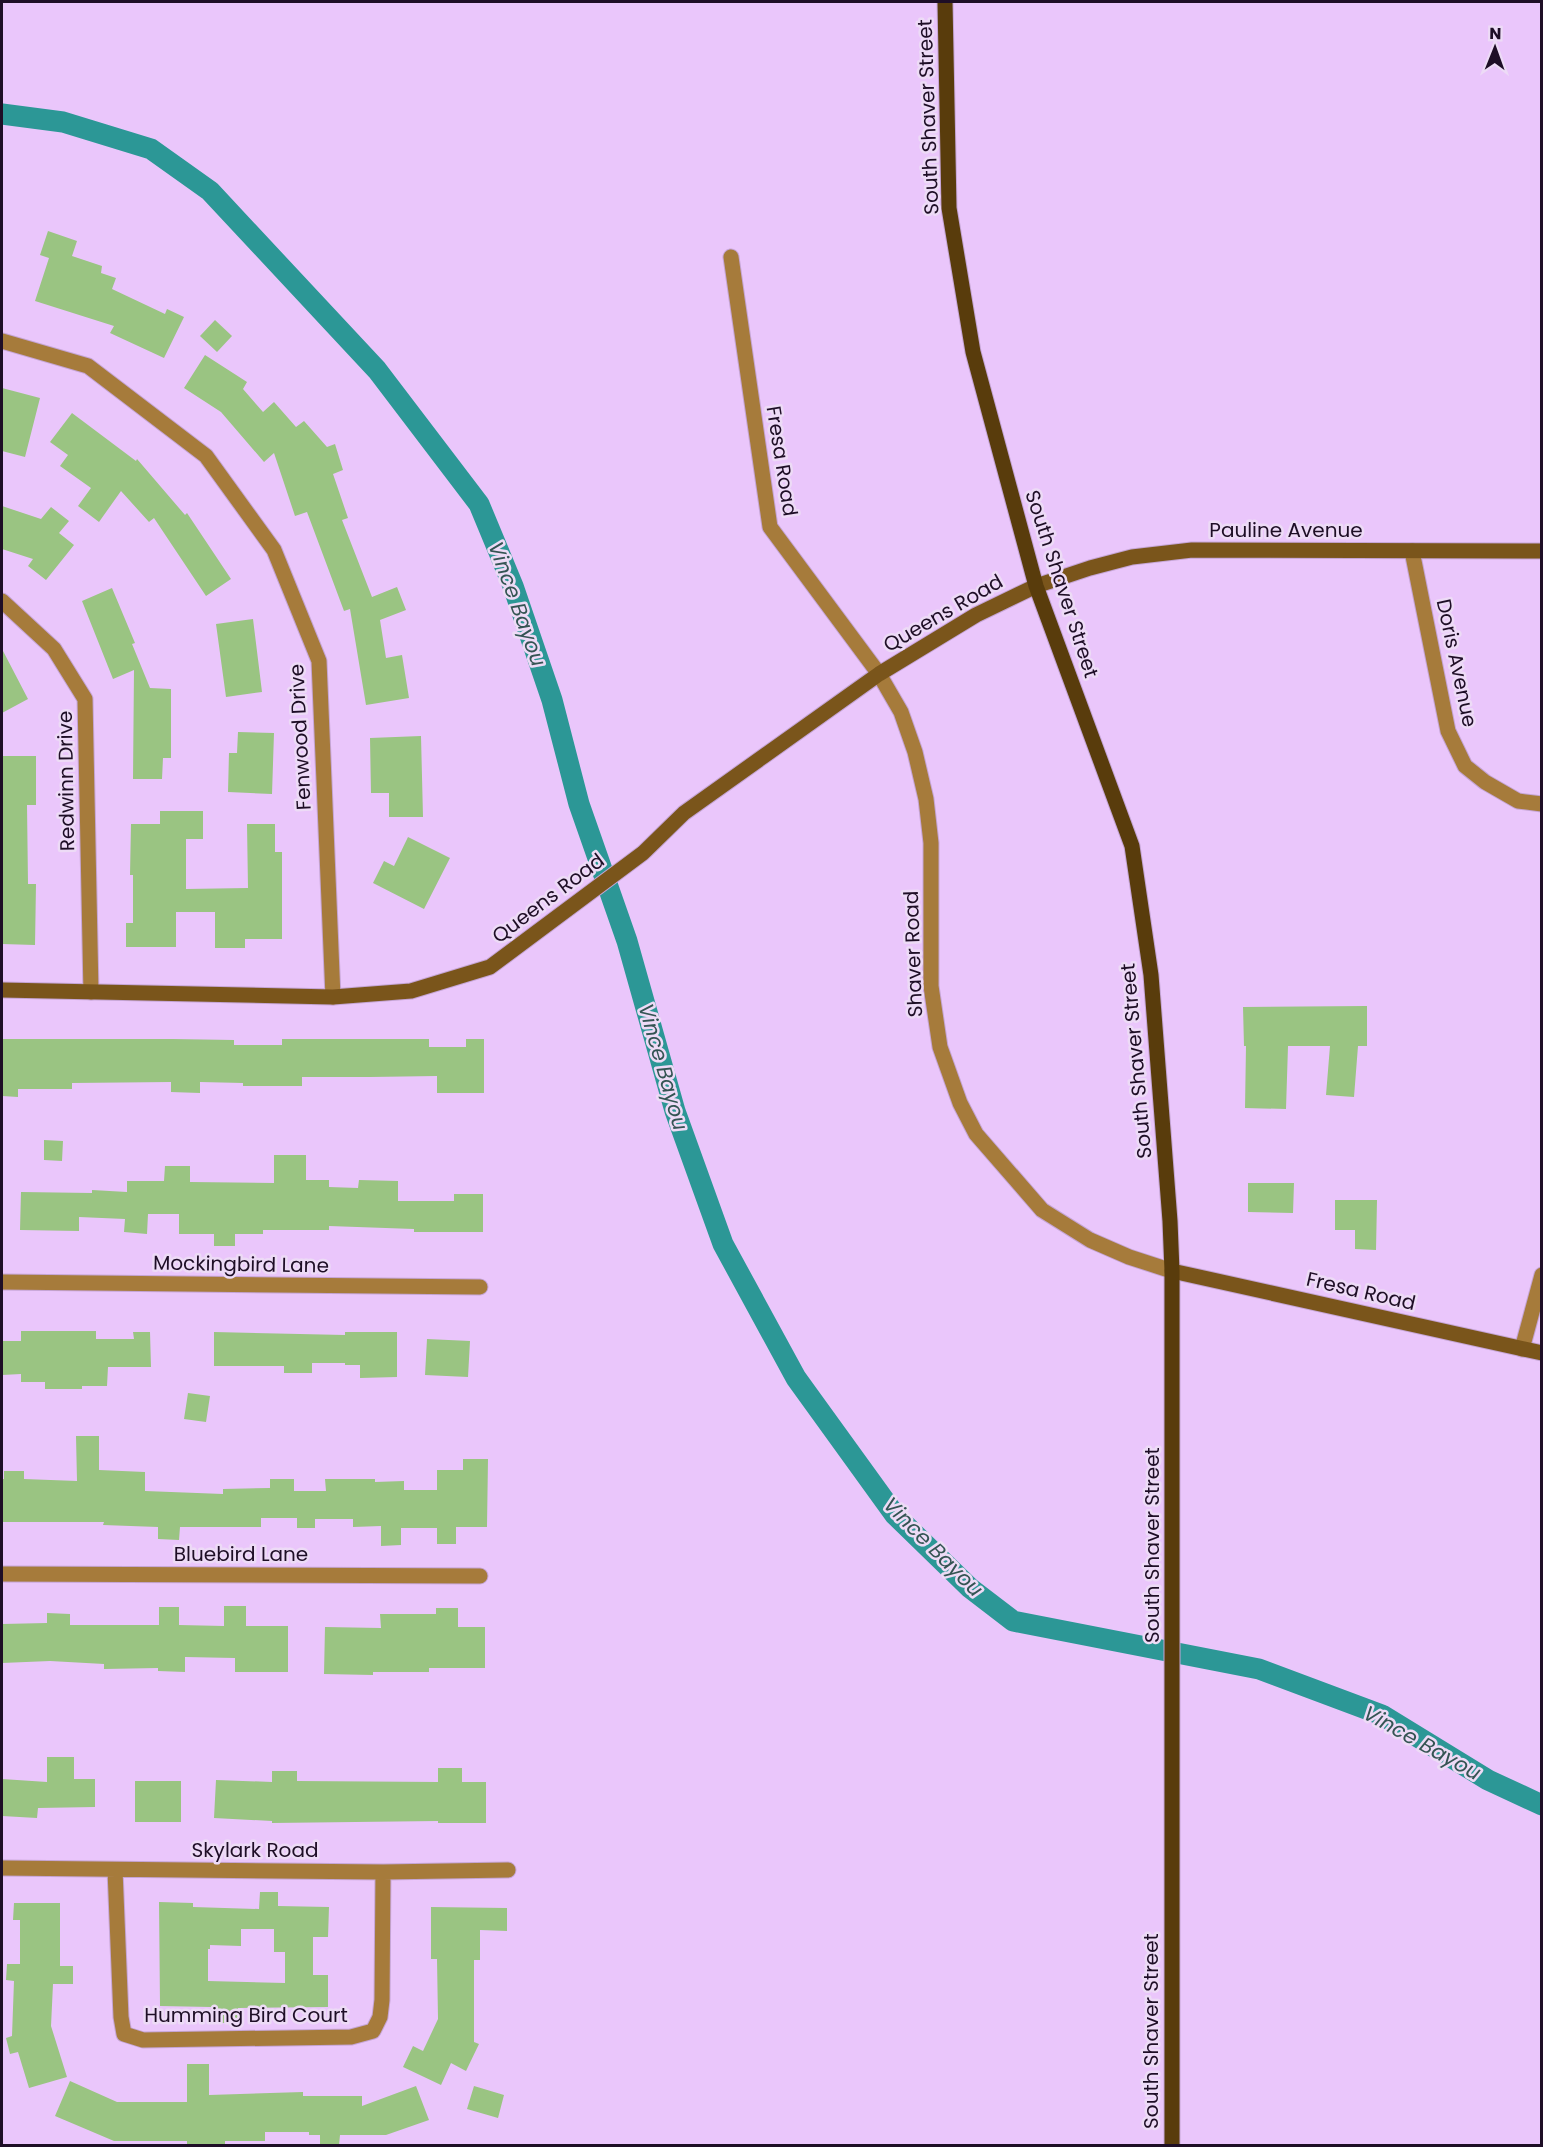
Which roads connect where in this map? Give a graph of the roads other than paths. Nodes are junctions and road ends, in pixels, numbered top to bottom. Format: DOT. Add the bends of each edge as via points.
graph roads {
  1 [pos="945,2"];
  2 [pos="731,257"];
  3 [pos="2,341"];
  4 [pos="1412,551"];
  5 [pos="1542,551"];
  6 [pos="1036,586"];
  7 [pos="2,602"];
  8 [pos="879,674"];
  9 [pos="1542,804"];
  10 [pos="2,990"];
  11 [pos="91,992"];
  12 [pos="333,997"];
  13 [pos="1172,1271"];
  14 [pos="1542,1275"];
  15 [pos="2,1282"];
  16 [pos="480,1287"];
  17 [pos="1522,1349"];
  18 [pos="1542,1353"];
  19 [pos="2,1574"];
  20 [pos="480,1575"];
  21 [pos="2,1868"];
  22 [pos="116,1870"];
  23 [pos="508,1870"];
  24 [pos="383,1872"];
  25 [pos="1172,2145"];
  1 -- 6 [label="main road, South Shaver Street" via="949,208 976,362"];
  2 -- 8 [label="street, Fresa Road" via="770,527"];
  3 -- 12 [label="street, Fenwood Drive" via="88,366 206,456 274,550 319,661"];
  4 -- 5 [label="street, Pauline Avenue"];
  4 -- 6 [label="street, Pauline Avenue" via="1192,550 1132,557"];
  4 -- 9 [label="street, Doris Avenue" via="1448,731 1461,757 1485,782 1518,801"];
  6 -- 8 [label="street, Queens Road" via="976,615"];
  6 -- 13 [label="main road, South Shaver Street" via="1132,846 1152,975"];
  7 -- 11 [label="street, Redwinn Drive" via="54,649 85,699"];
  8 -- 12 [label="street, Queens Road" via="684,813 642,853 490,967 411,991"];
  8 -- 13 [label="street, Shaver Road" via="901,712 926,799 931,843 931,986 940,1047 960,1103 976,1134 1042,1210 1090,1240"];
  10 -- 11 [label="street, Queens Road"];
  11 -- 12 [label="street, Queens Road"];
  13 -- 17 [label="street, Fresa Road"];
  13 -- 25 [label="main road, South Shaver Street"];
  14 -- 17 [label="street"];
  15 -- 16 [label="street, Mockingbird Lane"];
  17 -- 18 [label="street, Fresa Road"];
  19 -- 20 [label="street, Bluebird Lane"];
  21 -- 22 [label="street, Skylark Road"];
  22 -- 24 [label="street, Skylark Road"];
  22 -- 24 [label="street, Humming Bird Court" via="122,2025 124,2034 143,2040 351,2037 373,2031 382,2000"];
  23 -- 24 [label="street, Skylark Road"];
}
